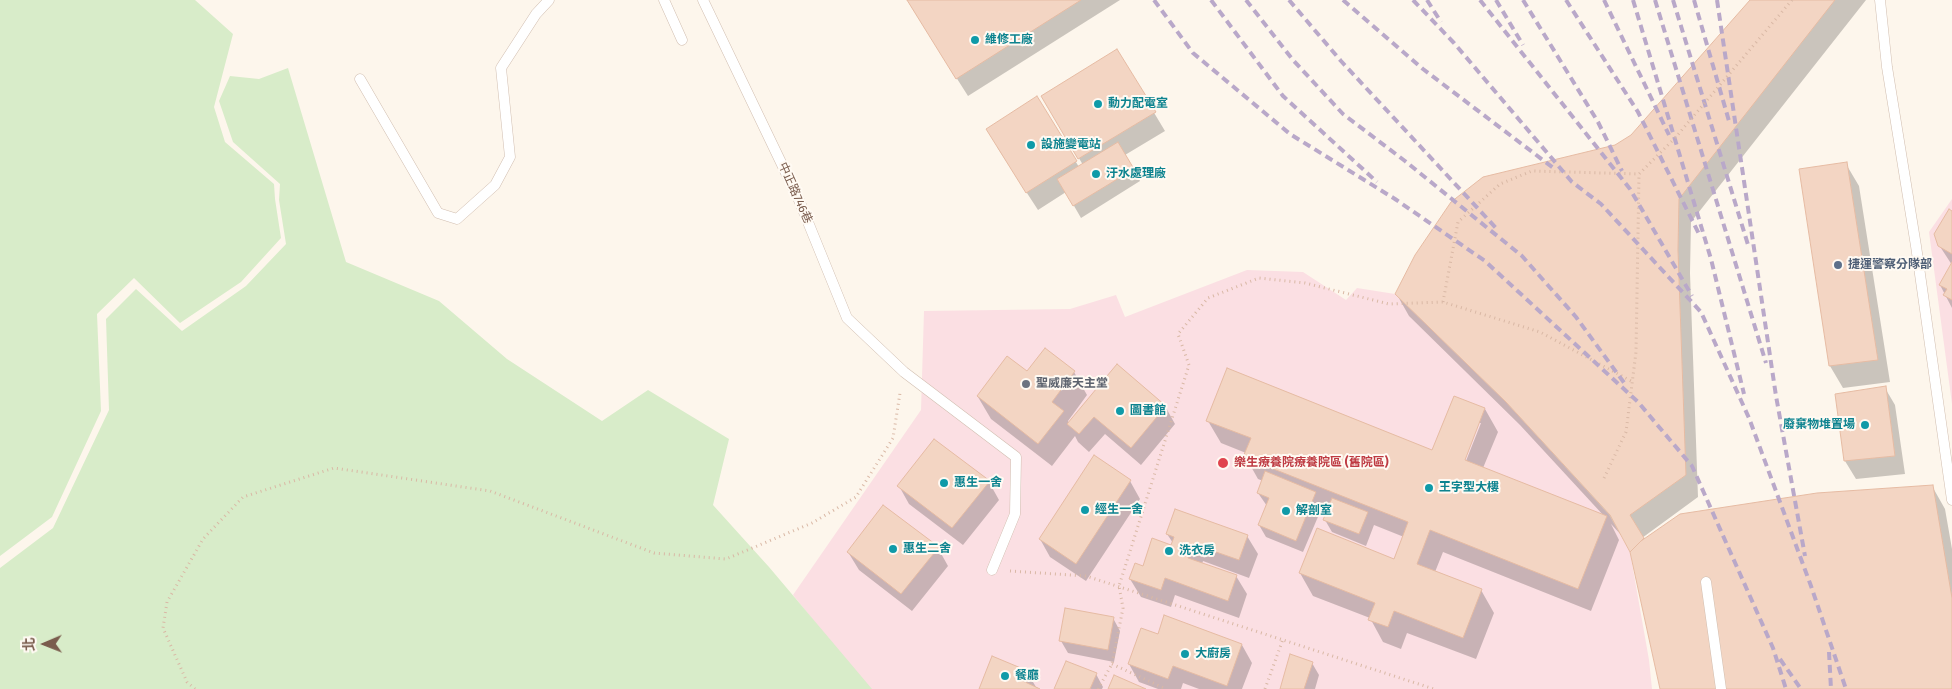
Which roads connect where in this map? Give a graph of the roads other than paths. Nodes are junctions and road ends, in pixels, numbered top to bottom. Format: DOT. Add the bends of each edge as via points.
graph roads {
  1 [pos="549,0"];
  2 [pos="664,0"];
  3 [pos="703,0"];
  4 [pos="1880,0"];
  5 [pos="682,40"];
  6 [pos="360,79"];
  7 [pos="1952,500"];
  8 [pos="992,570"];
  9 [pos="1706,582"];
  10 [pos="1722,689"];
  1 -- 6 [label="lane" via="500,68 510,157 495,185 457,219 438,213"];
  2 -- 5 [label="lane"];
  3 -- 8 [label="lane, 中正路746巷" via="799,200 847,318 904,372 1016,457 1015,514"];
  4 -- 7 [label="lane" via="1887,68"];
  9 -- 10 [label="lane"];
}
